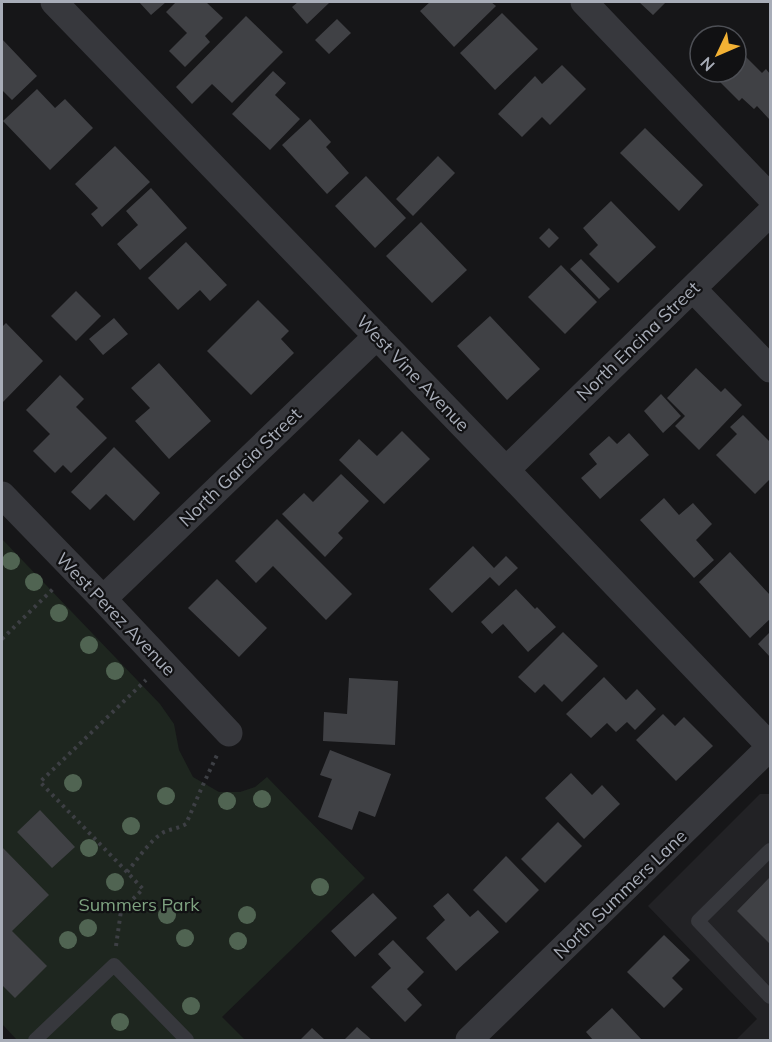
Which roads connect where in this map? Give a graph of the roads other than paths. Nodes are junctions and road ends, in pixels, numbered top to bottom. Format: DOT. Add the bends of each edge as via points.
graph roads {
  1 [pos="54,2"];
  2 [pos="584,2"];
  3 [pos="771,197"];
  4 [pos="771,213"];
  5 [pos="693,289"];
  6 [pos="377,336"];
  7 [pos="771,369"];
  8 [pos="506,470"];
  9 [pos="2,495"];
  10 [pos="103,599"];
  11 [pos="229,733"];
  12 [pos="771,747"];
  13 [pos="771,850"];
  14 [pos="771,997"];
  15 [pos="35,1041"];
  16 [pos="186,1041"];
  17 [pos="469,1041"];
  1 -- 6 [label="street, West Vine Avenue"];
  2 -- 3 [label="street"];
  4 -- 5 [label="street, North Encina Street"];
  5 -- 7 [label="street"];
  5 -- 8 [label="street, North Encina Street"];
  6 -- 8 [label="street, West Vine Avenue"];
  6 -- 10 [label="street, North Garcia Street"];
  8 -- 12 [label="street, West Vine Avenue"];
  9 -- 10 [label="street, West Perez Avenue"];
  10 -- 11 [label="street, West Perez Avenue"];
  12 -- 17 [label="street, North Summers Lane"];
  13 -- 14 [label="lane" via="698,921"];
  15 -- 16 [label="lane" via="114,965"];
}
